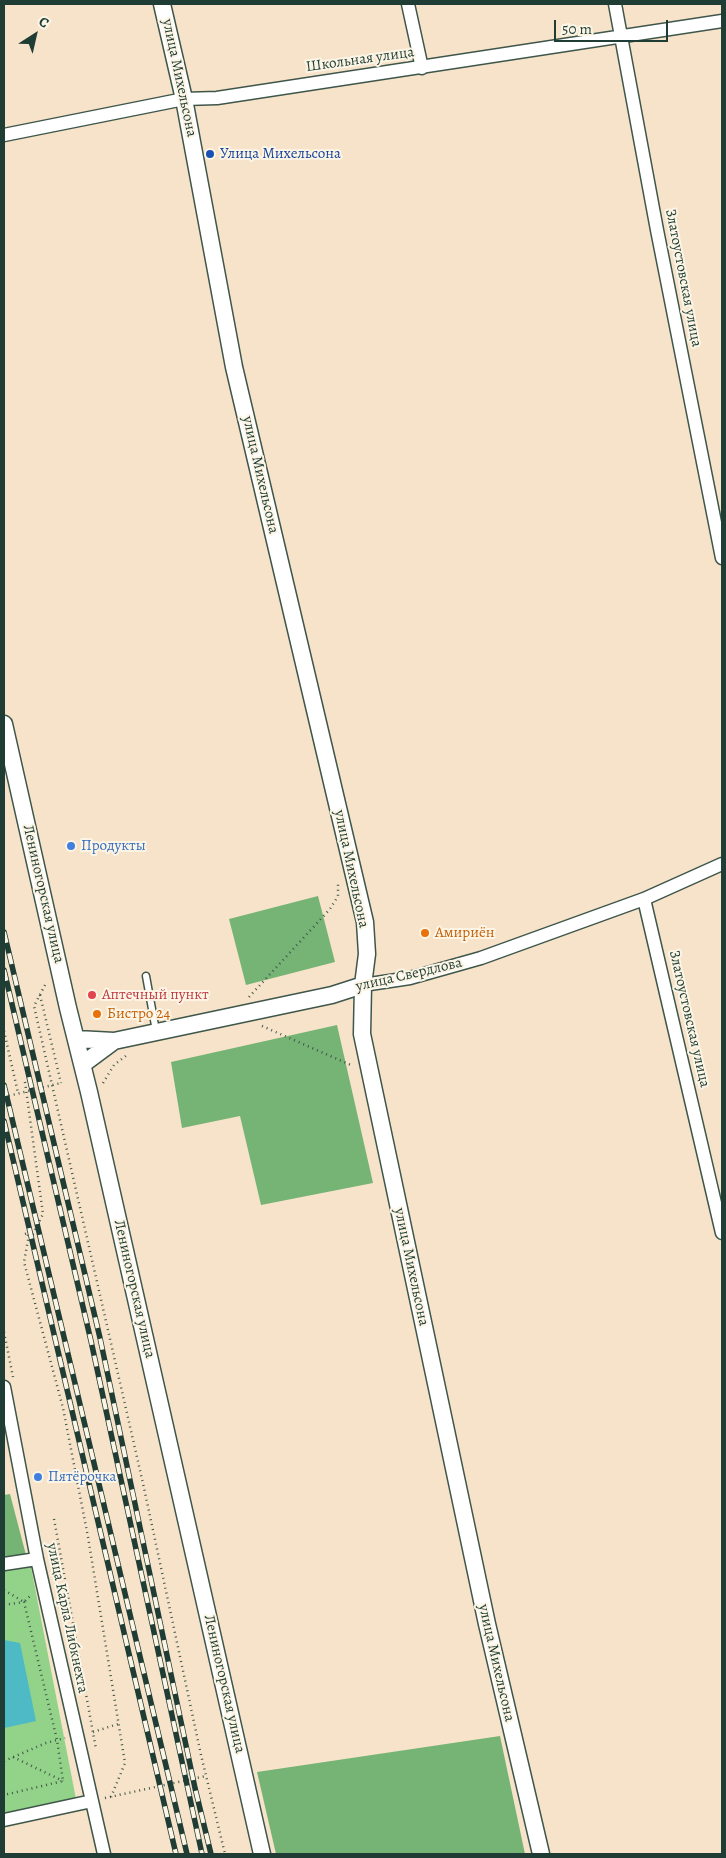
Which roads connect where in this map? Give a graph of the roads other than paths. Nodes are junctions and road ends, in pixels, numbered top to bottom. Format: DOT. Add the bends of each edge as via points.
graph roads {
  1 [pos="162,4"];
  2 [pos="408,4"];
  3 [pos="615,4"];
  4 [pos="722,21"];
  5 [pos="622,36"];
  6 [pos="422,68"];
  7 [pos="184,98"];
  8 [pos="4,135"];
  9 [pos="722,558"];
  10 [pos="4,724"];
  11 [pos="722,864"];
  12 [pos="644,899"];
  13 [pos="146,976"];
  14 [pos="362,985"];
  15 [pos="157,1032"];
  16 [pos="77,1039"];
  17 [pos="114,1041"];
  18 [pos="83,1064"];
  19 [pos="722,1233"];
  20 [pos="4,1387"];
  21 [pos="37,1559"];
  22 [pos="4,1564"];
  23 [pos="92,1801"];
  24 [pos="4,1820"];
  25 [pos="104,1854"];
  26 [pos="262,1854"];
  27 [pos="541,1854"];
  1 -- 7 [label="street, улица Михельсона"];
  2 -- 6 [label="street"];
  3 -- 5 [label="street, Златоустовская улица"];
  4 -- 5 [label="street, Школьная улица"];
  5 -- 6 [label="street, Школьная улица"];
  5 -- 9 [label="street, Златоустовская улица"];
  6 -- 7 [label="street, Школьная улица" via="217,98"];
  7 -- 8 [label="street, Школьная улица"];
  7 -- 14 [label="street, улица Михельсона" via="234,367 365,922 367,954"];
  10 -- 16 [label="street, Лениногорская улица"];
  11 -- 12 [label="street, улица Свердлова"];
  12 -- 14 [label="street, улица Свердлова" via="481,958 410,978"];
  12 -- 19 [label="street, Златоустовская улица"];
  13 -- 15 [label="lane"];
  14 -- 15 [label="street, улица Свердлова" via="332,995"];
  14 -- 27 [label="street, улица Михельсона" via="362,1034 486,1624"];
  15 -- 17 [label="street, улица Свердлова"];
  16 -- 17 [label="street, улица Свердлова"];
  16 -- 18 [label="street, Лениногорская улица"];
  17 -- 18 [label="street, улица Свердлова"];
  18 -- 26 [label="street, Лениногорская улица"];
  20 -- 21 [label="street, улица Карла Либкнехта"];
  21 -- 22 [label="street"];
  21 -- 23 [label="street, улица Карла Либкнехта" via="72,1736"];
  23 -- 24 [label="street"];
  23 -- 25 [label="street, улица Карла Либкнехта"];
}
